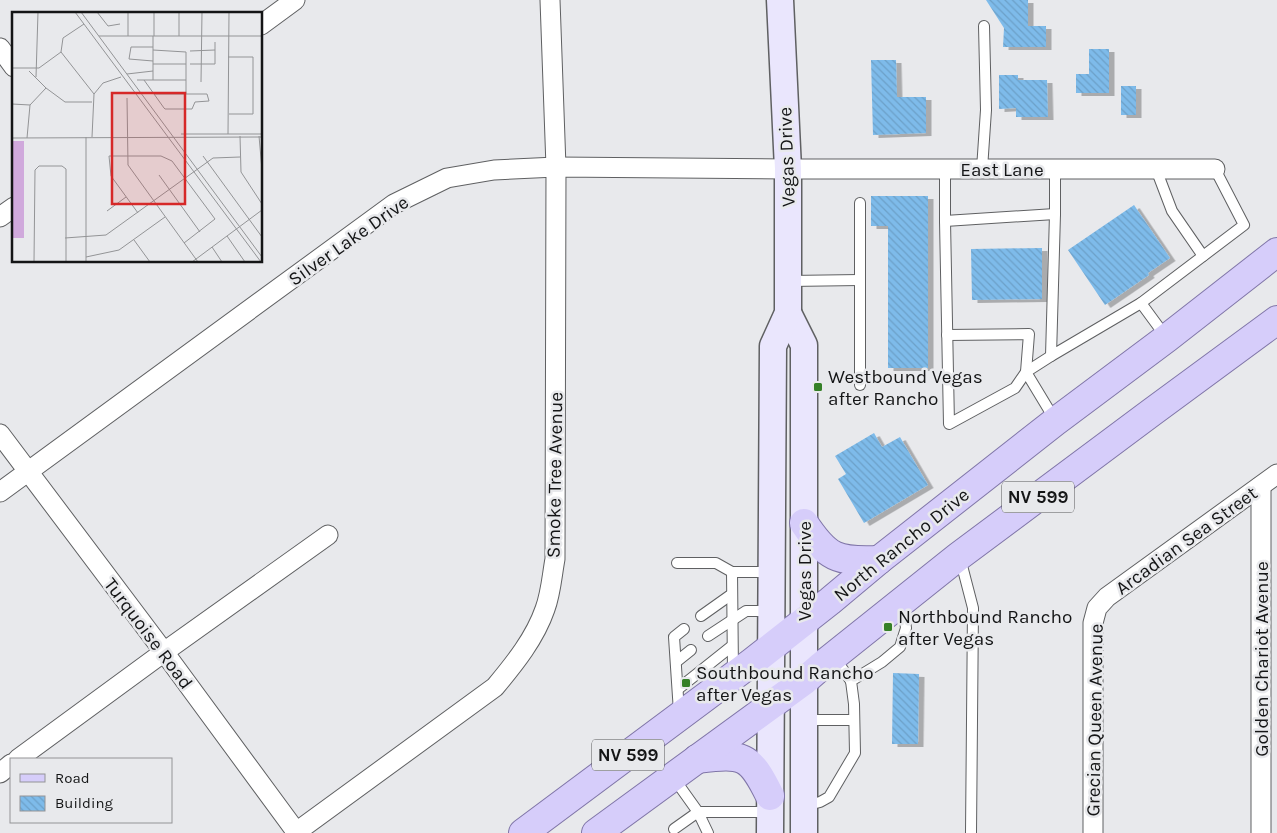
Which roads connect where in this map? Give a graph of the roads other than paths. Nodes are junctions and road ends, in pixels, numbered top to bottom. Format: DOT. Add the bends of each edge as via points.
graph roads {
  1 [pos="296,0"];
  2 [pos="550,0"];
  3 [pos="780,0"];
  4 [pos="262,24"];
  5 [pos="984,26"];
  6 [pos="0,48"];
  7 [pos="12,64"];
  8 [pos="556,167"];
  9 [pos="788,169"];
  10 [pos="946,169"];
  11 [pos="982,169"];
  12 [pos="1055,169"];
  13 [pos="1156,169"];
  14 [pos="1215,169"];
  15 [pos="860,203"];
  16 [pos="12,208"];
  17 [pos="1055,214"];
  18 [pos="0,217"];
  19 [pos="945,221"];
  20 [pos="1277,252"];
  21 [pos="1203,256"];
  22 [pos="860,280"];
  23 [pos="788,281"];
  24 [pos="1141,302"];
  25 [pos="788,313"];
  26 [pos="1277,320"];
  27 [pos="947,334"];
  28 [pos="1166,338"];
  29 [pos="1051,356"];
  30 [pos="1026,372"];
  31 [pos="860,385"];
  32 [pos="1056,420"];
  33 [pos="0,434"];
  34 [pos="28,471"];
  35 [pos="1277,474"];
  36 [pos="1261,486"];
  37 [pos="0,492"];
  38 [pos="804,523"];
  39 [pos="328,535"];
  40 [pos="960,556"];
  41 [pos="878,560"];
  42 [pos="677,563"];
  43 [pos="732,572"];
  44 [pos="771,572"];
  45 [pos="732,594"];
  46 [pos="902,602"];
  47 [pos="1097,608"];
  48 [pos="771,610"];
  49 [pos="701,616"];
  50 [pos="732,619"];
  51 [pos="804,622"];
  52 [pos="684,629"];
  53 [pos="708,636"];
  54 [pos="732,646"];
  55 [pos="771,648"];
  56 [pos="691,650"];
  57 [pos="164,652"];
  58 [pos="834,656"];
  59 [pos="676,662"];
  60 [pos="733,677"];
  61 [pos="851,680"];
  62 [pos="804,681"];
  63 [pos="678,688"];
  64 [pos="770,706"];
  65 [pos="680,716"];
  66 [pos="804,720"];
  67 [pos="854,720"];
  68 [pos="19,758"];
  69 [pos="697,759"];
  70 [pos="672,776"];
  71 [pos="804,806"];
  72 [pos="698,812"];
  73 [pos="770,814"];
  74 [pos="674,829"];
  75 [pos="605,830"];
  76 [pos="296,833"];
  77 [pos="522,833"];
  78 [pos="708,833"];
  79 [pos="804,833"];
  80 [pos="971,833"];
  81 [pos="1093,833"];
  82 [pos="1261,833"];
  1 -- 4 [label="street"];
  2 -- 8 [label="street, Smoke Tree Avenue"];
  3 -- 9 [label="main road, Vegas Drive"];
  5 -- 11 [label="lane" via="986,110"];
  6 -- 7 [label="street"];
  8 -- 9 [label="street, Silver Lake Drive"];
  8 -- 34 [label="street, Silver Lake Drive" via="494,170 447,178 394,204"];
  8 -- 76 [label="street, Smoke Tree Avenue" via="555,559 545,609 517,660 495,687"];
  9 -- 10 [label="street, East Lane"];
  9 -- 23 [label="main road, Vegas Drive"];
  10 -- 11 [label="street, East Lane"];
  10 -- 19 [label="lane"];
  11 -- 12 [label="street, East Lane"];
  12 -- 13 [label="street, East Lane"];
  12 -- 17 [label="lane"];
  13 -- 14 [label="street, East Lane"];
  13 -- 21 [label="lane" via="1172,211"];
  14 -- 21 [label="lane" via="1244,225"];
  15 -- 22 [label="lane"];
  16 -- 18 [label="street"];
  17 -- 19 [label="lane"];
  17 -- 29 [label="lane"];
  19 -- 27 [label="lane"];
  20 -- 28 [label="main road, North Rancho Drive / NV 599"];
  21 -- 24 [label="lane"];
  22 -- 23 [label="lane"];
  22 -- 31 [label="lane"];
  23 -- 25 [label="main road, Vegas Drive"];
  24 -- 28 [label="lane"];
  24 -- 29 [label="lane"];
  25 -- 38 [label="main road, Vegas Drive" via="804,345"];
  25 -- 44 [label="main road, Vegas Drive" via="773,346"];
  26 -- 40 [label="main road, NV 599"];
  27 -- 30 [label="lane" via="1029,334"];
  27 -- 30 [label="lane" via="949,424 1015,388"];
  28 -- 32 [label="main road, North Rancho Drive / NV 599"];
  29 -- 30 [label="lane"];
  30 -- 32 [label="lane"];
  32 -- 41 [label="main road, North Rancho Drive / NV 599"];
  33 -- 34 [label="street, Turquoise Road"];
  34 -- 37 [label="street, Silver Lake Drive"];
  34 -- 57 [label="street, Turquoise Road"];
  35 -- 36 [label="street, Arcadian Sea Street"];
  36 -- 47 [label="street, Arcadian Sea Street" via="1107,597"];
  36 -- 82 [label="street, Golden Chariot Avenue"];
  38 -- 41 [label="main road" via="823,549 834,556 859,561"];
  38 -- 51 [label="main road, Vegas Drive"];
  39 -- 57 [label="street"];
  40 -- 46 [label="main road, NV 599"];
  40 -- 80 [label="lane" via="972,608"];
  41 -- 51 [label="main road, North Rancho Drive / NV 599"];
  42 -- 43 [label="lane" via="716,563"];
  43 -- 44 [label="lane"];
  43 -- 45 [label="lane"];
  44 -- 48 [label="main road, Vegas Drive"];
  45 -- 49 [label="lane"];
  45 -- 50 [label="lane"];
  46 -- 58 [label="main road, NV 599"];
  46 -- 61 [label="lane" via="906,628 900,647"];
  47 -- 81 [label="street, Grecian Queen Avenue" via="1093,623"];
  48 -- 50 [label="lane" via="746,611"];
  48 -- 55 [label="main road, Vegas Drive"];
  50 -- 53 [label="lane"];
  50 -- 54 [label="lane"];
  51 -- 55 [label="main road, North Rancho Drive / NV 599"];
  51 -- 62 [label="main road, Vegas Drive"];
  52 -- 59 [label="lane" via="674,637"];
  54 -- 60 [label="lane"];
  54 -- 63 [label="lane"];
  55 -- 60 [label="main road, North Rancho Drive / NV 599"];
  55 -- 64 [label="main road, Vegas Drive"];
  56 -- 59 [label="lane"];
  57 -- 68 [label="street"];
  57 -- 76 [label="street, Turquoise Road"];
  58 -- 61 [label="lane"];
  58 -- 62 [label="main road, NV 599"];
  59 -- 63 [label="lane"];
  60 -- 65 [label="main road, North Rancho Drive / NV 599"];
  61 -- 67 [label="lane"];
  62 -- 64 [label="main road, NV 599"];
  62 -- 66 [label="main road, Vegas Drive"];
  63 -- 65 [label="lane"];
  64 -- 69 [label="main road, NV 599"];
  64 -- 73 [label="main road, Vegas Drive"];
  65 -- 77 [label="main road, North Rancho Drive / NV 599"];
  66 -- 67 [label="lane"];
  66 -- 71 [label="main road, Vegas Drive"];
  67 -- 71 [label="lane" via="855,753 839,781 829,797"];
  69 -- 70 [label="main road, NV 599"];
  69 -- 73 [label="main road" via="740,757 749,763 760,776"];
  70 -- 72 [label="lane"];
  70 -- 75 [label="main road, NV 599"];
  71 -- 79 [label="main road, Vegas Drive"];
  72 -- 73 [label="lane"];
  72 -- 74 [label="lane"];
  72 -- 78 [label="lane"];
}
